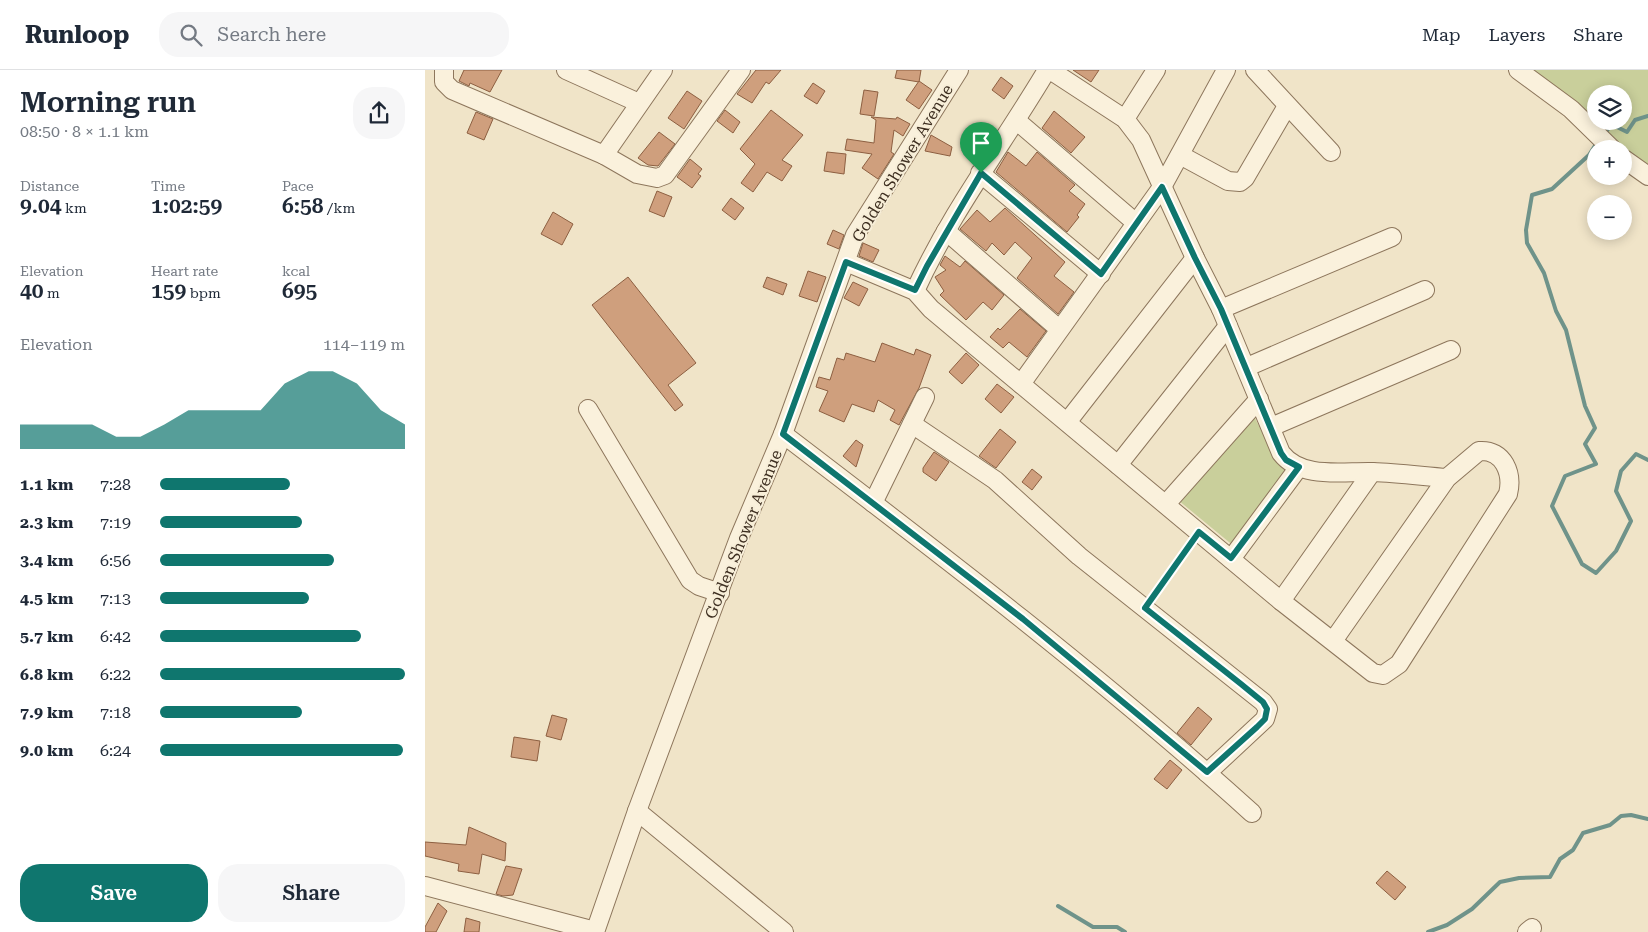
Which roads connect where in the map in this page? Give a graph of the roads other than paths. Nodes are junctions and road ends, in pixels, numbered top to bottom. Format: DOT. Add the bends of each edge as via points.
graph roads {
  1 [pos="442,70"];
  2 [pos="565,70"];
  3 [pos="663,70"];
  4 [pos="741,70"];
  5 [pos="959,70"];
  6 [pos="1049,70"];
  7 [pos="1156,70"];
  8 [pos="1226,70"];
  9 [pos="1255,70"];
  10 [pos="1518,70"];
  11 [pos="639,102"];
  12 [pos="1287,106"];
  13 [pos="1125,119"];
  14 [pos="1017,120"];
  15 [pos="1604,140"];
  16 [pos="1331,152"];
  17 [pos="604,155"];
  18 [pos="1180,155"];
  19 [pos="1632,165"];
  20 [pos="981,173"];
  21 [pos="1648,176"];
  22 [pos="1162,187"];
  23 [pos="1136,224"];
  24 [pos="946,232"];
  25 [pos="1392,237"];
  26 [pos="1195,258"];
  27 [pos="846,262"];
  28 [pos="1101,274"];
  29 [pos="915,290"];
  30 [pos="1425,290"];
  31 [pos="1221,309"];
  32 [pos="1229,326"];
  33 [pos="1059,328"];
  34 [pos="1451,350"];
  35 [pos="1247,367"];
  36 [pos="1021,384"];
  37 [pos="925,398"];
  38 [pos="1259,399"];
  39 [pos="587,409"];
  40 [pos="1068,421"];
  41 [pos="912,424"];
  42 [pos="1271,427"];
  43 [pos="783,434"];
  44 [pos="1118,465"];
  45 [pos="1299,467"];
  46 [pos="1372,472"];
  47 [pos="1447,478"];
  48 [pos="873,503"];
  49 [pos="1166,504"];
  50 [pos="1231,558"];
  51 [pos="720,593"];
  52 [pos="1281,601"];
  53 [pos="1333,641"];
  54 [pos="1207,772"];
  55 [pos="637,812"];
  56 [pos="1252,814"];
  57 [pos="425,886"];
  58 [pos="595,932"];
  59 [pos="784,932"];
  1 -- 17 [label="street" via="444,82 452,90"];
  2 -- 11 [label="street"];
  3 -- 11 [label="street"];
  4 -- 17 [label="street" via="665,175 657,178 637,174"];
  5 -- 27 [label="street, Golden Shower Avenue" via="855,235"];
  6 -- 13 [label="street"];
  6 -- 14 [label="street"];
  7 -- 13 [label="street"];
  8 -- 18 [label="street"];
  9 -- 12 [label="street"];
  10 -- 15 [label="street" via="1571,109"];
  11 -- 17 [label="street"];
  12 -- 16 [label="street"];
  12 -- 18 [label="street" via="1240,182 1228,180"];
  13 -- 22 [label="street" via="1141,140"];
  14 -- 20 [label="street"];
  14 -- 23 [label="street"];
  18 -- 22 [label="street"];
  19 -- 21 [label="street"];
  20 -- 24 [label="street"];
  20 -- 28 [label="street"];
  22 -- 23 [label="street"];
  22 -- 26 [label="street"];
  23 -- 28 [label="street"];
  24 -- 29 [label="street"];
  24 -- 33 [label="street"];
  25 -- 31 [label="street"];
  26 -- 31 [label="street"];
  26 -- 40 [label="street"];
  27 -- 29 [label="street"];
  27 -- 43 [label="street, Golden Shower Avenue"];
  28 -- 33 [label="street"];
  29 -- 36 [label="street" via="931,309"];
  30 -- 35 [label="street"];
  31 -- 32 [label="street"];
  32 -- 35 [label="street"];
  32 -- 44 [label="street"];
  33 -- 36 [label="street"];
  34 -- 42 [label="street"];
  35 -- 38 [label="street"];
  36 -- 40 [label="street"];
  37 -- 41 [label="street"];
  38 -- 42 [label="street"];
  38 -- 49 [label="street"];
  39 -- 51 [label="street" via="683,570 699,586"];
  40 -- 44 [label="street"];
  41 -- 48 [label="street"];
  41 -- 54 [label="street" via="995,480 1079,556 1263,702 1267,709 1265,719"];
  42 -- 45 [label="street" via="1281,453"];
  43 -- 48 [label="street"];
  43 -- 51 [label="street, Golden Shower Avenue" via="739,538"];
  44 -- 49 [label="street"];
  45 -- 46 [label="street" via="1330,473"];
  45 -- 50 [label="street"];
  46 -- 47 [label="street"];
  46 -- 52 [label="street"];
  47 -- 53 [label="street"];
  47 -- 53 [label="street" via="1475,454 1486,450 1499,457 1509,470 1511,481 1508,494 1399,664 1383,675 1373,673"];
  48 -- 54 [label="street" via="1023,619"];
  49 -- 50 [label="street"];
  50 -- 52 [label="street"];
  51 -- 55 [label="street, Golden Shower Avenue"];
  52 -- 53 [label="street"];
  54 -- 56 [label="street"];
  55 -- 58 [label="street, Golden Shower Avenue"];
  55 -- 59 [label="street"];
  57 -- 58 [label="street"];
}
